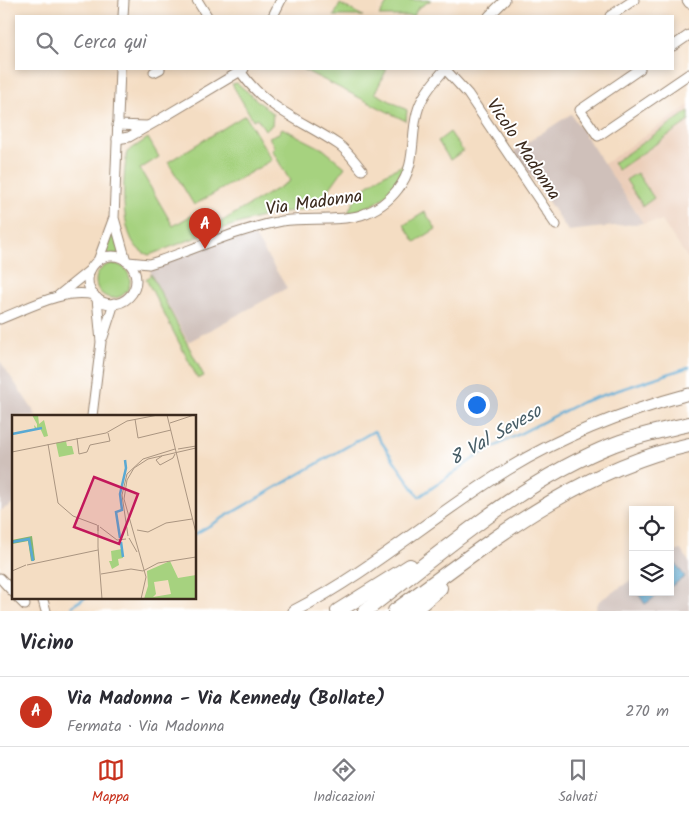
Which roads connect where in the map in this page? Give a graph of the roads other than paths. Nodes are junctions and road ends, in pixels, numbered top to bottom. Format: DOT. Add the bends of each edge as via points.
graph roads {
  1 [pos="124,0"];
  2 [pos="197,0"];
  3 [pos="281,0"];
  4 [pos="505,0"];
  5 [pos="634,0"];
  6 [pos="687,0"];
  7 [pos="689,3"];
  8 [pos="123,15"];
  9 [pos="206,15"];
  10 [pos="274,15"];
  11 [pos="490,15"];
  12 [pos="612,15"];
  13 [pos="689,35"];
  14 [pos="674,45"];
  15 [pos="120,70"];
  16 [pos="241,70"];
  17 [pos="444,70"];
  18 [pos="446,70"];
  19 [pos="639,70"];
  20 [pos="689,74"];
  21 [pos="118,124"];
  22 [pos="147,126"];
  23 [pos="117,139"];
  24 [pos="362,170"];
  25 [pos="114,218"];
  26 [pos="556,225"];
  27 [pos="98,261"];
  28 [pos="159,261"];
  29 [pos="127,262"];
  30 [pos="90,270"];
  31 [pos="135,282"];
  32 [pos="96,297"];
  33 [pos="54,298"];
  34 [pos="114,303"];
  35 [pos="0,319"];
  36 [pos="101,342"];
  37 [pos="689,394"];
  38 [pos="92,415"];
  39 [pos="689,424"];
  40 [pos="689,445"];
  41 [pos="489,516"];
  42 [pos="503,534"];
  43 [pos="0,578"];
  44 [pos="12,591"];
  45 [pos="19,598"];
  46 [pos="42,598"];
  47 [pos="25,605"];
  48 [pos="46,611"];
  49 [pos="294,611"];
  50 [pos="338,611"];
  51 [pos="365,611"];
  52 [pos="394,611"];
  53 [pos="413,611"];
  1 -- 8 [label="street"];
  2 -- 9 [label="street"];
  3 -- 10 [label="street"];
  4 -- 11 [label="street"];
  5 -- 12 [label="street"];
  6 -- 7 [label="street"];
  13 -- 14 [label="street"];
  15 -- 21 [label="street"];
  16 -- 22 [label="street"];
  16 -- 24 [label="street" via="245,79 268,103 340,146"];
  17 -- 28 [label="street, Via Madonna" via="429,89 416,114 409,170 399,188 379,206 354,216 306,218 265,225"];
  18 -- 26 [label="street, Vicolo Madonna" via="468,94"];
  19 -- 20 [label="street" via="580,110 598,136"];
  21 -- 22 [label="street"];
  21 -- 23 [label="street"];
  22 -- 23 [label="street" via="129,137"];
  23 -- 25 [label="street"];
  25 -- 27 [label="street"];
  25 -- 29 [label="street"];
  27 -- 29 [label="street" via="113,256"];
  27 -- 30 [label="street"];
  28 -- 29 [label="street, Via Madonna" via="149,264"];
  28 -- 31 [label="street, Via Madonna"];
  29 -- 31 [label="street" via="134,271"];
  30 -- 32 [label="street" via="89,286"];
  30 -- 33 [label="street"];
  31 -- 34 [label="street" via="129,296"];
  32 -- 33 [label="street" via="75,294"];
  32 -- 34 [label="street"];
  32 -- 36 [label="street"];
  33 -- 35 [label="street"];
  34 -- 36 [label="street"];
  36 -- 38 [label="street"];
  37 -- 49 [label="main road" via="604,421 528,457 355,574"];
  39 -- 41 [label="highway" via="614,444 564,468"];
  40 -- 42 [label="highway" via="649,455 588,480 537,509"];
  41 -- 50 [label="highway"];
  41 -- 51 [label="highway"];
  42 -- 52 [label="highway"];
  42 -- 53 [label="highway"];
  43 -- 44 [label="street"];
  45 -- 47 [label="street"];
  46 -- 48 [label="street"];
}
